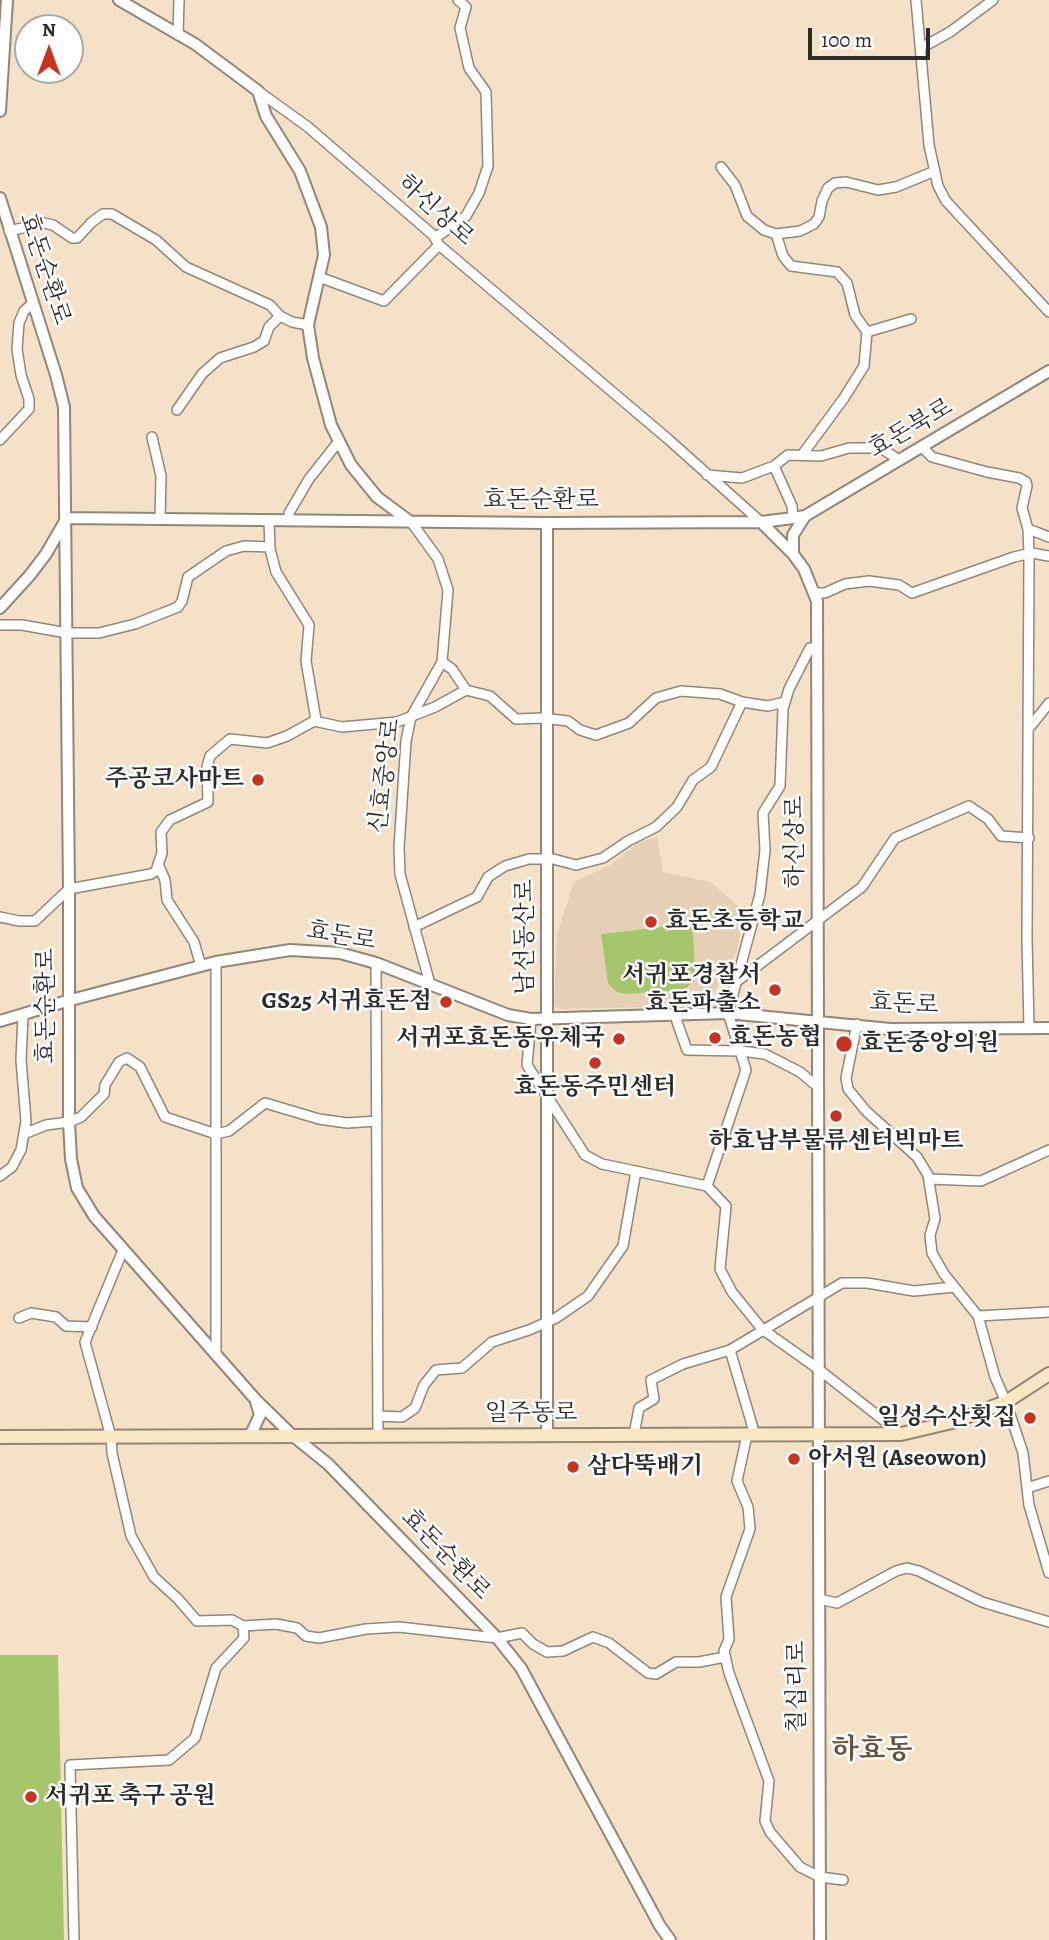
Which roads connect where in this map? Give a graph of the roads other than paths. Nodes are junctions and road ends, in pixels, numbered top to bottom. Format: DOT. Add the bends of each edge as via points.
graph roads {
  1 [pos="7,0"];
  2 [pos="119,0"];
  3 [pos="178,0"];
  4 [pos="458,0"];
  5 [pos="916,0"];
  6 [pos="993,0"];
  7 [pos="178,35"];
  8 [pos="922,48"];
  9 [pos="258,92"];
  10 [pos="0,111"];
  11 [pos="721,167"];
  12 [pos="935,171"];
  13 [pos="0,198"];
  14 [pos="9,231"];
  15 [pos="776,234"];
  16 [pos="437,242"];
  17 [pos="319,276"];
  18 [pos="33,303"];
  19 [pos="1049,312"];
  20 [pos="280,316"];
  21 [pos="911,319"];
  22 [pos="308,325"];
  23 [pos="867,332"];
  24 [pos="1049,371"];
  25 [pos="177,410"];
  26 [pos="152,437"];
  27 [pos="0,440"];
  28 [pos="339,441"];
  29 [pos="922,447"];
  30 [pos="802,455"];
  31 [pos="899,460"];
  32 [pos="774,466"];
  33 [pos="707,475"];
  34 [pos="805,516"];
  35 [pos="66,518"];
  36 [pos="793,518"];
  37 [pos="160,519"];
  38 [pos="270,520"];
  39 [pos="289,520"];
  40 [pos="761,522"];
  41 [pos="412,523"];
  42 [pos="547,523"];
  43 [pos="1028,529"];
  44 [pos="1049,537"];
  45 [pos="270,547"];
  46 [pos="793,554"];
  47 [pos="1029,554"];
  48 [pos="1049,556"];
  49 [pos="815,593"];
  50 [pos="0,608"];
  51 [pos="0,625"];
  52 [pos="67,634"];
  53 [pos="817,648"];
  54 [pos="442,662"];
  55 [pos="466,690"];
  56 [pos="742,702"];
  57 [pos="785,702"];
  58 [pos="1049,704"];
  59 [pos="411,717"];
  60 [pos="548,719"];
  61 [pos="315,720"];
  62 [pos="1030,727"];
  63 [pos="1028,838"];
  64 [pos="547,859"];
  65 [pos="158,864"];
  66 [pos="69,889"];
  67 [pos="0,917"];
  68 [pos="817,921"];
  69 [pos="414,927"];
  70 [pos="216,962"];
  71 [pos="376,962"];
  72 [pos="201,966"];
  73 [pos="736,982"];
  74 [pos="430,984"];
  75 [pos="67,1001"];
  76 [pos="729,1013"];
  77 [pos="23,1014"];
  78 [pos="674,1016"];
  79 [pos="531,1019"];
  80 [pos="547,1019"];
  81 [pos="0,1021"];
  82 [pos="817,1021"];
  83 [pos="857,1024"];
  84 [pos="1029,1028"];
  85 [pos="1049,1028"];
  86 [pos="741,1051"];
  87 [pos="818,1087"];
  88 [pos="548,1100"];
  89 [pos="377,1121"];
  90 [pos="69,1122"];
  91 [pos="24,1134"];
  92 [pos="216,1134"];
  93 [pos="1049,1150"];
  94 [pos="636,1171"];
  95 [pos="0,1176"];
  96 [pos="929,1179"];
  97 [pos="706,1186"];
  98 [pos="123,1250"];
  99 [pos="954,1287"];
  100 [pos="817,1296"];
  101 [pos="1049,1312"];
  102 [pos="978,1316"];
  103 [pos="19,1318"];
  104 [pos="547,1322"];
  105 [pos="92,1327"];
  106 [pos="762,1329"];
  107 [pos="730,1350"];
  108 [pos="216,1355"];
  109 [pos="817,1368"];
  110 [pos="1049,1374"];
  111 [pos="256,1400"];
  112 [pos="1006,1402"];
  113 [pos="378,1416"];
  114 [pos="547,1434"];
  115 [pos="751,1434"];
  116 [pos="817,1434"];
  117 [pos="901,1434"];
  118 [pos="292,1435"];
  119 [pos="378,1435"];
  120 [pos="634,1435"];
  121 [pos="250,1436"];
  122 [pos="0,1437"];
  123 [pos="111,1437"];
  124 [pos="1049,1481"];
  125 [pos="1027,1488"];
  126 [pos="1049,1573"];
  127 [pos="819,1599"];
  128 [pos="1049,1622"];
  129 [pos="243,1626"];
  130 [pos="497,1638"];
  131 [pos="725,1657"];
  132 [pos="820,1877"];
  133 [pos="843,1880"];
  134 [pos="74,1940"];
  135 [pos="670,1940"];
  136 [pos="820,1940"];
  1 -- 10 [label="street"];
  2 -- 7 [label="street, 하신상로"];
  3 -- 7 [label="street"];
  4 -- 16 [label="street" via="466,7 460,29 469,68 486,92 488,166 466,216"];
  5 -- 8 [label="street"];
  6 -- 8 [label="street"];
  7 -- 9 [label="street, 하신상로"];
  8 -- 12 [label="street"];
  9 -- 16 [label="street, 하신상로" via="308,127"];
  9 -- 17 [label="street, 신효중앙로" via="300,171 321,227 324,255"];
  11 -- 15 [label="street" via="735,185 747,216"];
  12 -- 15 [label="street" via="878,190 835,183 828,188 814,224"];
  12 -- 19 [label="street" via="946,201"];
  13 -- 14 [label="street, 효돈순환로"];
  14 -- 18 [label="street, 효돈순환로"];
  14 -- 20 [label="street" via="44,223 77,238 103,214 112,214 156,240 186,267 270,305"];
  15 -- 23 [label="street" via="791,266 837,272 847,283 855,314"];
  16 -- 17 [label="street" via="384,301"];
  16 -- 33 [label="street, 하신상로"];
  17 -- 22 [label="street, 신효중앙로"];
  18 -- 27 [label="street" via="19,323 17,349 29,409"];
  18 -- 35 [label="street, 효돈순환로" via="64,407"];
  20 -- 22 [label="street"];
  20 -- 25 [label="street" via="264,341 220,358 202,374"];
  21 -- 23 [label="street"];
  22 -- 28 [label="street, 신효중앙로" via="313,358"];
  23 -- 30 [label="street" via="864,366"];
  24 -- 29 [label="street, 효돈북로"];
  26 -- 37 [label="street" via="161,476"];
  28 -- 39 [label="street" via="309,479"];
  28 -- 41 [label="street, 신효중앙로" via="351,465 377,497"];
  29 -- 31 [label="street, 효돈북로"];
  29 -- 43 [label="street" via="932,457 1026,482 1022,509"];
  30 -- 31 [label="street" via="881,448"];
  30 -- 32 [label="street" via="788,455"];
  31 -- 34 [label="street, 효돈북로"];
  32 -- 33 [label="street" via="741,478"];
  32 -- 36 [label="street"];
  33 -- 40 [label="street, 하신상로"];
  34 -- 36 [label="street, 효돈북로"];
  34 -- 46 [label="street" via="793,535"];
  35 -- 37 [label="street, 효돈순환로"];
  35 -- 50 [label="street" via="38,565"];
  35 -- 52 [label="street, 효돈순환로"];
  36 -- 40 [label="street, 효돈순환로"];
  37 -- 38 [label="street, 효돈순환로"];
  38 -- 39 [label="street, 효돈순환로"];
  38 -- 45 [label="street"];
  39 -- 41 [label="street, 효돈순환로"];
  40 -- 42 [label="street, 효돈순환로"];
  40 -- 46 [label="street, 하신상로"];
  41 -- 42 [label="street, 효돈순환로"];
  41 -- 54 [label="street, 신효중앙로" via="427,540 444,574"];
  42 -- 60 [label="street, 남선동산로"];
  43 -- 44 [label="street"];
  43 -- 47 [label="street"];
  45 -- 52 [label="street" via="226,551 188,577 182,601 164,614 99,633"];
  45 -- 61 [label="street" via="276,572 309,625 306,661"];
  46 -- 49 [label="street, 하신상로"];
  47 -- 48 [label="street"];
  47 -- 49 [label="street" via="912,593 898,585 869,581"];
  47 -- 62 [label="street"];
  49 -- 53 [label="street, 하신상로"];
  51 -- 52 [label="street"];
  52 -- 66 [label="street, 효돈순환로"];
  53 -- 57 [label="street" via="810,648"];
  53 -- 68 [label="street, 하신상로"];
  54 -- 55 [label="street"];
  54 -- 59 [label="street, 신효중앙로"];
  55 -- 59 [label="street"];
  55 -- 60 [label="street" via="490,696 516,719"];
  56 -- 57 [label="street" via="768,706"];
  56 -- 60 [label="street" via="720,694 681,691 656,698 629,723 596,735 568,721"];
  56 -- 64 [label="street" via="711,767 693,780 677,807 656,827 603,858 576,865"];
  57 -- 73 [label="street" via="780,786 763,813 760,894"];
  58 -- 62 [label="street"];
  59 -- 61 [label="street" via="342,727"];
  59 -- 69 [label="street, 신효중앙로" via="399,848 400,874"];
  60 -- 64 [label="street, 남선동산로"];
  61 -- 65 [label="street" via="267,743 230,739 210,757 208,802 170,820 161,832"];
  62 -- 63 [label="street"];
  63 -- 68 [label="street" via="1001,835 988,818 969,806 895,838 862,887"];
  63 -- 84 [label="street"];
  64 -- 69 [label="street" via="505,866 488,877 477,897"];
  64 -- 80 [label="street, 남선동산로"];
  65 -- 66 [label="street" via="151,874"];
  65 -- 72 [label="street" via="167,900 194,942"];
  66 -- 67 [label="street" via="35,921"];
  66 -- 75 [label="street, 효돈순환로"];
  68 -- 73 [label="street"];
  68 -- 82 [label="street, 하신상로"];
  69 -- 74 [label="street, 신효중앙로"];
  70 -- 71 [label="street, 효돈로" via="290,950 340,953"];
  70 -- 72 [label="street, 효돈로"];
  70 -- 92 [label="street"];
  71 -- 74 [label="street, 효돈로"];
  71 -- 89 [label="street"];
  72 -- 75 [label="street, 효돈로"];
  73 -- 76 [label="street"];
  74 -- 79 [label="street, 효돈로"];
  75 -- 77 [label="street, 효돈로"];
  75 -- 90 [label="street, 효돈순환로"];
  76 -- 78 [label="street, 효돈로"];
  76 -- 82 [label="street, 효돈로"];
  76 -- 86 [label="street"];
  77 -- 81 [label="street, 효돈로"];
  77 -- 91 [label="street"];
  78 -- 80 [label="street, 효돈로"];
  78 -- 86 [label="street" via="687,1050"];
  79 -- 80 [label="street, 효돈로"];
  79 -- 88 [label="street" via="527,1065"];
  80 -- 88 [label="street, 남선동산로"];
  82 -- 83 [label="street, 효돈로"];
  82 -- 87 [label="street, 하신상로"];
  83 -- 84 [label="street, 효돈로" via="890,1029"];
  83 -- 96 [label="street" via="848,1089 917,1157"];
  84 -- 85 [label="street, 효돈로"];
  86 -- 87 [label="street" via="765,1054"];
  86 -- 97 [label="street" via="746,1070"];
  87 -- 100 [label="street, 하신상로"];
  88 -- 94 [label="street" via="585,1155"];
  88 -- 104 [label="street, 남선동산로"];
  89 -- 92 [label="street" via="319,1119 265,1103 229,1131"];
  89 -- 113 [label="street"];
  90 -- 91 [label="street"];
  90 -- 92 [label="street" via="81,1117 104,1094 119,1062 127,1058 140,1068 164,1117"];
  90 -- 98 [label="street, 효돈순환로" via="78,1188"];
  91 -- 95 [label="street" via="12,1167"];
  92 -- 108 [label="street"];
  93 -- 96 [label="street" via="981,1181"];
  94 -- 97 [label="street"];
  94 -- 104 [label="street" via="623,1246 588,1296"];
  96 -- 99 [label="street" via="935,1219 930,1235 932,1253"];
  97 -- 106 [label="street" via="726,1206 720,1269"];
  98 -- 105 [label="street"];
  98 -- 108 [label="street, 효돈순환로"];
  99 -- 100 [label="street" via="914,1291 842,1283"];
  99 -- 102 [label="street"];
  100 -- 106 [label="street"];
  100 -- 109 [label="street, 하신상로"];
  101 -- 102 [label="street"];
  102 -- 112 [label="street"];
  103 -- 105 [label="street" via="31,1313 56,1317 66,1326"];
  104 -- 113 [label="street" via="492,1342 462,1368 436,1370 415,1408 402,1417"];
  104 -- 114 [label="street, 남선동산로"];
  105 -- 123 [label="street" via="85,1342"];
  106 -- 107 [label="street"];
  106 -- 109 [label="street"];
  107 -- 115 [label="street"];
  107 -- 120 [label="street" via="683,1364 651,1380 654,1399 639,1408"];
  108 -- 111 [label="street, 효돈순환로"];
  109 -- 116 [label="street, 하신상로"];
  109 -- 117 [label="street"];
  110 -- 112 [label="main road, 일주동로"];
  111 -- 118 [label="street, 효돈순환로"];
  111 -- 121 [label="street" via="260,1415"];
  112 -- 117 [label="main road, 일주동로"];
  112 -- 125 [label="street" via="1023,1453"];
  113 -- 119 [label="street"];
  114 -- 119 [label="main road, 일주동로"];
  114 -- 120 [label="main road, 일주동로"];
  115 -- 116 [label="main road, 일주동로"];
  115 -- 120 [label="main road, 일주동로"];
  115 -- 131 [label="street" via="737,1481 748,1507 750,1529 726,1597 729,1640"];
  116 -- 117 [label="main road, 일주동로"];
  116 -- 127 [label="street, 칠십리로"];
  118 -- 119 [label="main road, 일주동로"];
  118 -- 121 [label="main road, 일주동로"];
  118 -- 130 [label="street, 효돈순환로" via="328,1464"];
  121 -- 123 [label="main road, 일주동로"];
  122 -- 123 [label="main road, 일주동로"];
  123 -- 129 [label="street" via="131,1536 154,1577 197,1621 232,1620"];
  124 -- 125 [label="street"];
  125 -- 126 [label="street"];
  127 -- 128 [label="street" via="837,1603 907,1568 982,1602"];
  127 -- 132 [label="street, 칠십리로"];
  129 -- 130 [label="street" via="276,1624 319,1638 399,1627"];
  129 -- 134 [label="street" via="244,1638 216,1668 195,1738 169,1760 70,1765"];
  130 -- 131 [label="street" via="522,1633 547,1652 563,1651 593,1637 656,1674 676,1662"];
  130 -- 135 [label="street, 효돈순환로" via="521,1668"];
  131 -- 132 [label="street" via="769,1781 765,1821 769,1832 800,1867"];
  132 -- 133 [label="street"];
  132 -- 136 [label="street, 칠십리로"];
}
